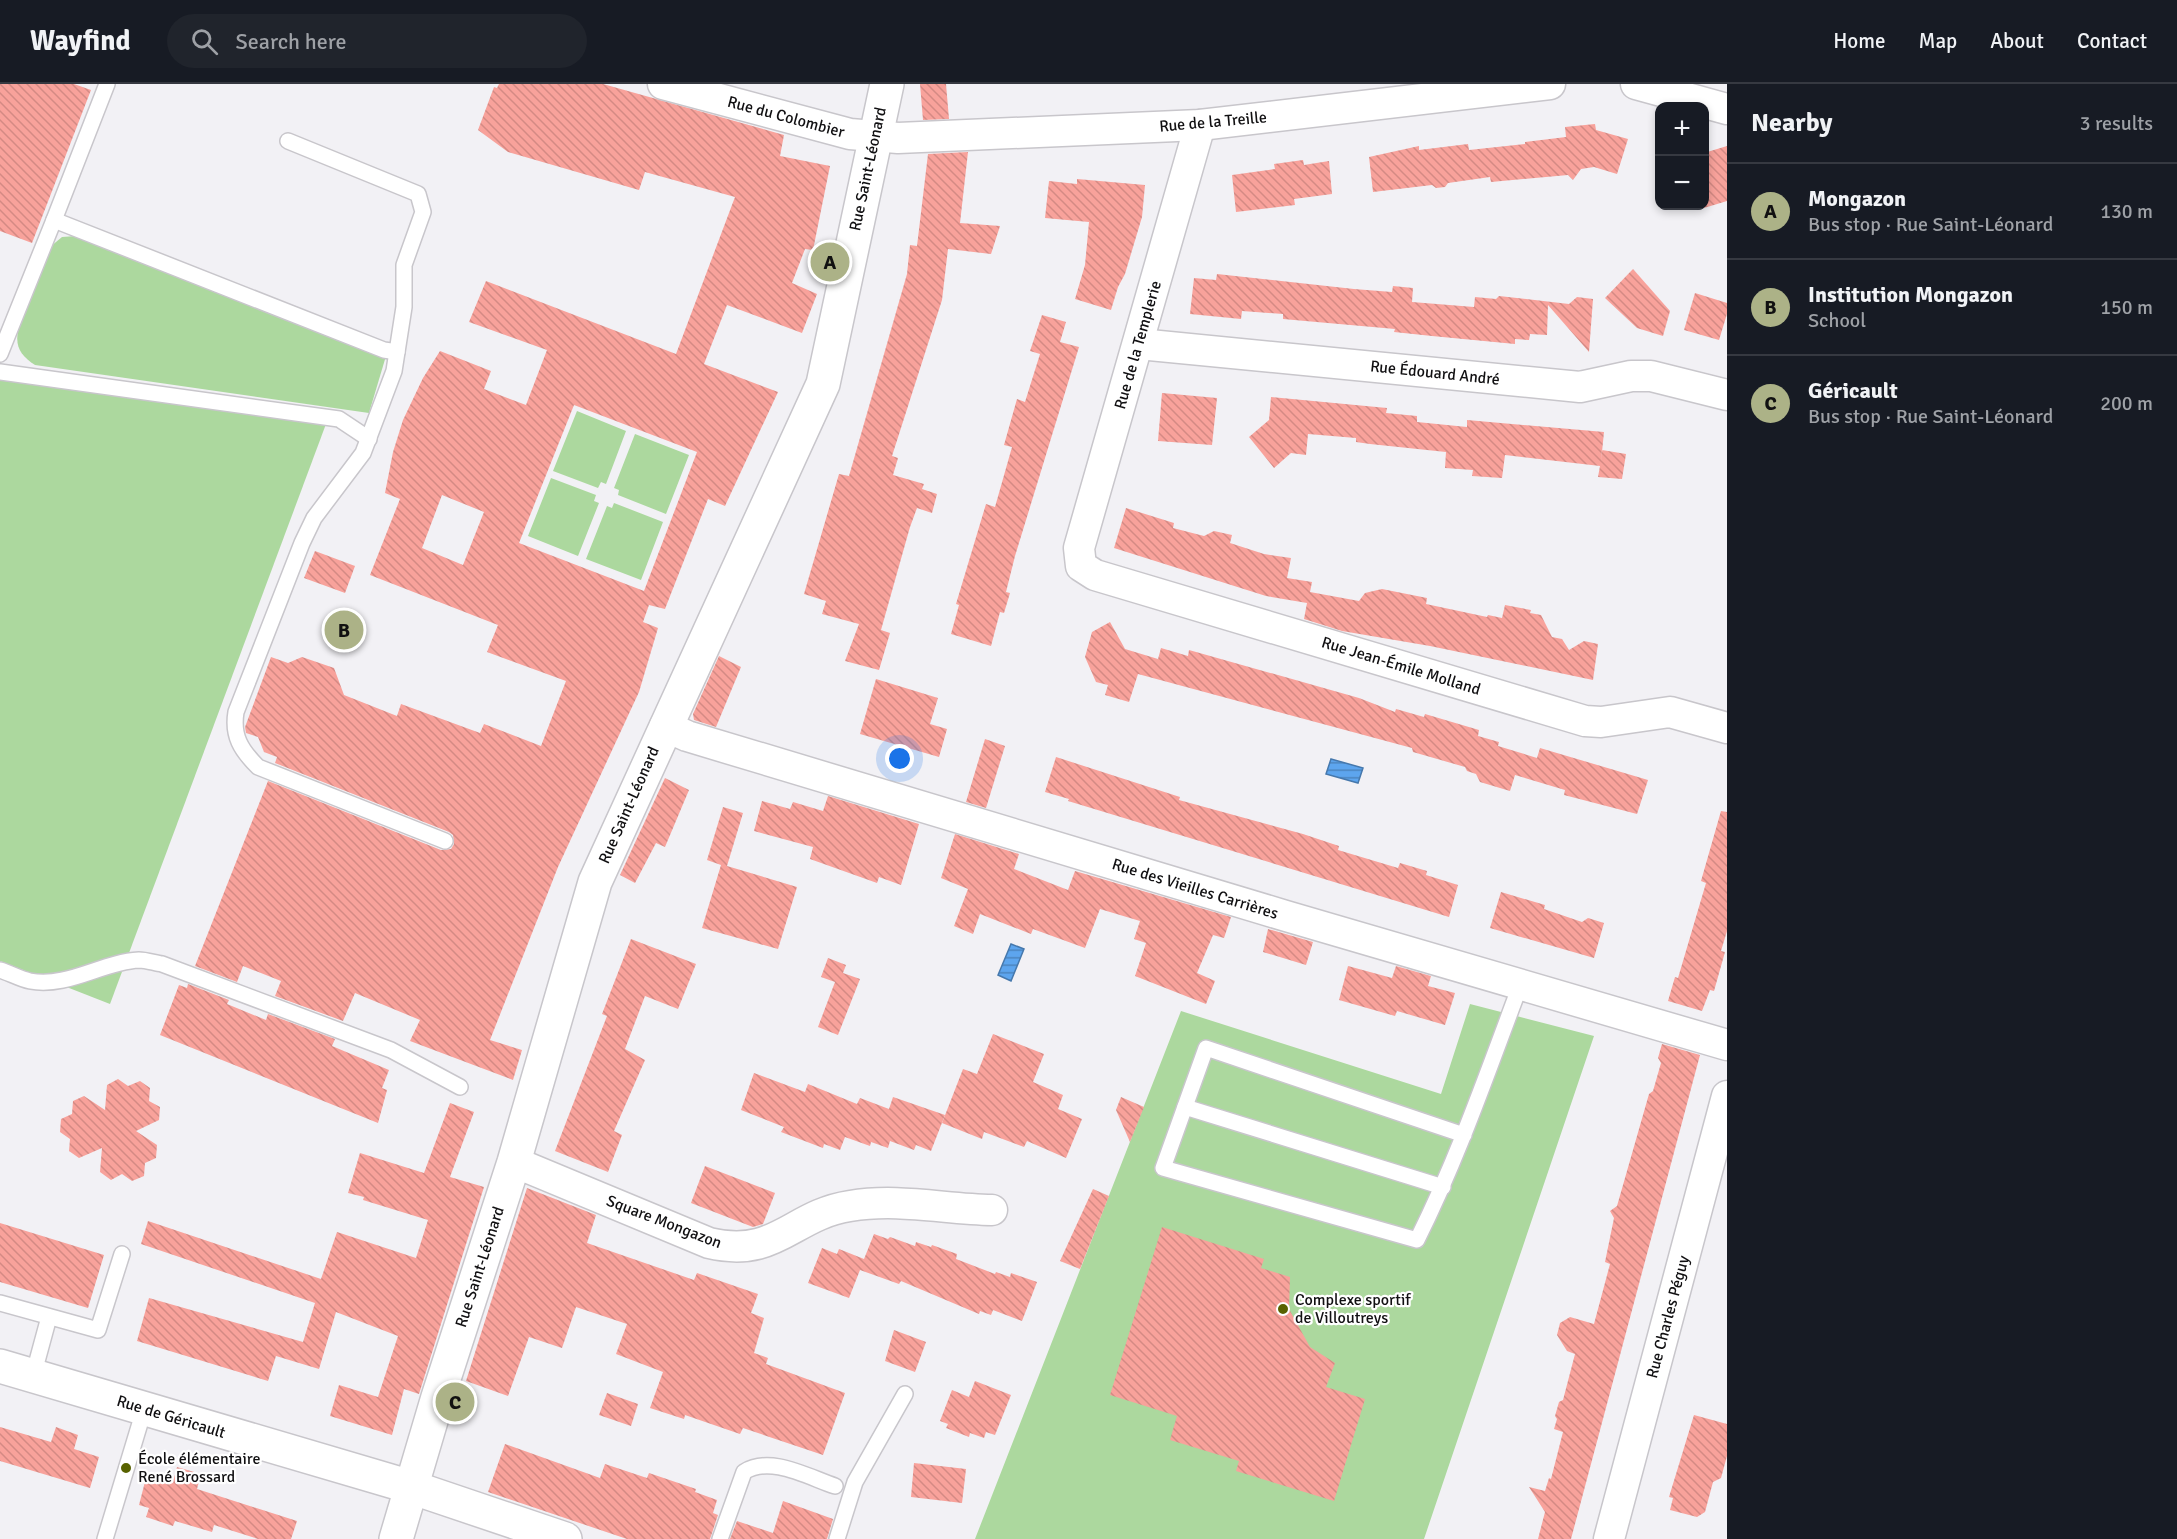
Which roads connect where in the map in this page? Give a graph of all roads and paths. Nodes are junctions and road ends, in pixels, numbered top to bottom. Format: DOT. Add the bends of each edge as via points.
graph roads {
  1 [pos="107,84"];
  2 [pos="663,84"];
  3 [pos="886,84"];
  4 [pos="1550,84"];
  5 [pos="1636,84"];
  6 [pos="1727,109"];
  7 [pos="1200,125"];
  8 [pos="875,137"];
  9 [pos="288,141"];
  10 [pos="54,220"];
  11 [pos="1139,344"];
  12 [pos="397,352"];
  13 [pos="0,354"];
  14 [pos="0,372"];
  15 [pos="1727,395"];
  16 [pos="369,439"];
  17 [pos="1081,566"];
  18 [pos="665,726"];
  19 [pos="1727,728"];
  20 [pos="445,841"];
  21 [pos="0,970"];
  22 [pos="1520,986"];
  23 [pos="1727,1045"];
  24 [pos="460,1086"];
  25 [pos="1727,1096"];
  26 [pos="1185,1107"];
  27 [pos="1464,1135"];
  28 [pos="514,1162"];
  29 [pos="1443,1187"];
  30 [pos="992,1210"];
  31 [pos="122,1254"];
  32 [pos="0,1303"];
  33 [pos="49,1317"];
  34 [pos="0,1366"];
  35 [pos="33,1376"];
  36 [pos="905,1394"];
  37 [pos="144,1410"];
  38 [pos="835,1486"];
  39 [pos="411,1487"];
  40 [pos="105,1539"];
  41 [pos="396,1539"];
  42 [pos="565,1539"];
  43 [pos="720,1539"];
  44 [pos="837,1539"];
  45 [pos="1609,1539"];
  1 -- 10 [label="lane"];
  2 -- 8 [label="street, Rue du Colombier" via="850,134"];
  3 -- 8 [label="street, Rue Saint-Léonard"];
  4 -- 7 [label="street, Rue de la Treille"];
  5 -- 6 [label="street"];
  7 -- 8 [label="street, Rue de la Treille"];
  7 -- 11 [label="street, Rue de la Templerie"];
  8 -- 18 [label="street, Rue Saint-Léonard" via="823,384"];
  9 -- 12 [label="lane" via="418,194 423,212 404,265 404,307"];
  10 -- 12 [label="lane"];
  10 -- 13 [label="lane"];
  11 -- 15 [label="street, Rue Édouard André" via="1580,387 1631,376 1651,376"];
  11 -- 17 [label="street, Rue de la Templerie" via="1079,548"];
  12 -- 16 [label="lane"];
  14 -- 16 [label="lane" via="339,419"];
  16 -- 20 [label="lane" via="314,518 302,543 236,712 233,729 237,742 258,767"];
  17 -- 19 [label="street, Rue Jean-Émile Molland" via="1095,575 1585,721 1670,712"];
  18 -- 22 [label="street, Rue des Vieilles Carrières" via="687,736"];
  18 -- 28 [label="street, Rue Saint-Léonard" via="589,897"];
  21 -- 24 [label="lane" via="42,982 140,960 162,964 391,1050"];
  22 -- 23 [label="street, Rue des Vieilles Carrières"];
  22 -- 27 [label="lane"];
  25 -- 45 [label="street, Rue Charles Péguy"];
  26 -- 27 [label="lane" via="1206,1048"];
  26 -- 29 [label="lane"];
  26 -- 29 [label="lane" via="1163,1168 1417,1240"];
  27 -- 29 [label="lane"];
  28 -- 30 [label="street, Square Mongazon" via="725,1247 756,1246 829,1210 852,1205 897,1202"];
  28 -- 39 [label="street, Rue Saint-Léonard"];
  31 -- 33 [label="lane" via="98,1330"];
  32 -- 33 [label="lane"];
  33 -- 35 [label="lane"];
  34 -- 35 [label="street, Rue de Géricault"];
  35 -- 37 [label="street, Rue de Géricault"];
  36 -- 44 [label="lane" via="855,1482"];
  37 -- 39 [label="street, Rue de Géricault"];
  37 -- 40 [label="lane"];
  38 -- 43 [label="lane" via="768,1464 753,1466 744,1472"];
  39 -- 41 [label="street, Rue Saint-Léonard"];
  39 -- 42 [label="street, Rue de Géricault"];
}
